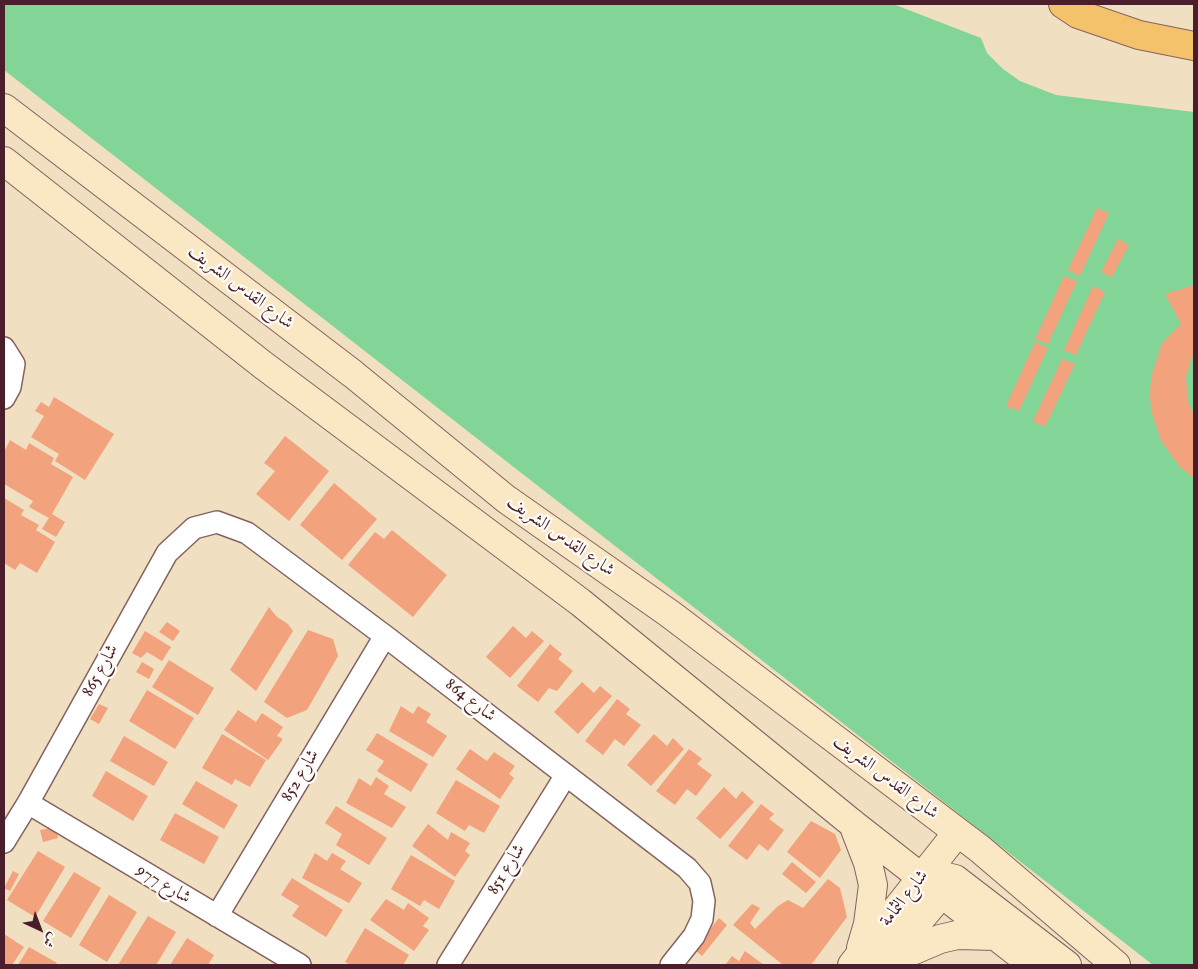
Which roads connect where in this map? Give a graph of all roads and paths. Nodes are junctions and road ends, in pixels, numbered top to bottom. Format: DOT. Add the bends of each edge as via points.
graph roads {
  1 [pos="1064,4"];
  2 [pos="1194,46"];
  3 [pos="4,108"];
  4 [pos="4,161"];
  5 [pos="9,356"];
  6 [pos="4,398"];
  7 [pos="217,522"];
  8 [pos="385,636"];
  9 [pos="566,775"];
  10 [pos="28,803"];
  11 [pos="853,824"];
  12 [pos="957,833"];
  13 [pos="4,842"];
  14 [pos="980,849"];
  15 [pos="939,883"];
  16 [pos="217,916"];
  17 [pos="995,936"];
  18 [pos="854,964"];
  19 [pos="300,965"];
  20 [pos="448,965"];
  21 [pos="671,965"];
  22 [pos="882,965"];
  23 [pos="890,965"];
  24 [pos="1033,965"];
  25 [pos="1067,965"];
  26 [pos="1116,965"];
  1 -- 2 [label="highway" via="1078,14 1139,35"];
  3 -- 12 [label="street, شارع القدس الشريف" via="354,374 506,499 670,614"];
  4 -- 11 [label="street" via="263,365 580,602"];
  5 -- 6 [label="street" via="10,388"];
  7 -- 8 [label="street, شارع 864" via="247,533"];
  7 -- 10 [label="street, شارع 865" via="194,528 167,553"];
  8 -- 9 [label="street, شارع 864"];
  8 -- 16 [label="street, شارع 852"];
  9 -- 20 [label="street, شارع 851"];
  9 -- 21 [label="street, شارع 864" via="687,868 700,883 704,901 702,919 694,936"];
  10 -- 13 [label="street, شارع 865"];
  10 -- 16 [label="street, شارع 977"];
  11 -- 15 [label="street"];
  11 -- 18 [label="street" via="873,885 868,924"];
  12 -- 14 [label="street, شارع القدس الشريف"];
  12 -- 15 [label="street, شارع الثمامة"];
  14 -- 15 [label="street, شارع الثمامة"];
  14 -- 26 [label="street, شارع القدس الشريف"];
  15 -- 17 [label="street"];
  15 -- 18 [label="street, شارع الثمامة"];
  15 -- 22 [label="street, شارع الثمامة"];
  15 -- 25 [label="street"];
  16 -- 19 [label="street, شارع 977"];
  17 -- 23 [label="street" via="957,935 940,939 907,953"];
  17 -- 24 [label="street"];
}
